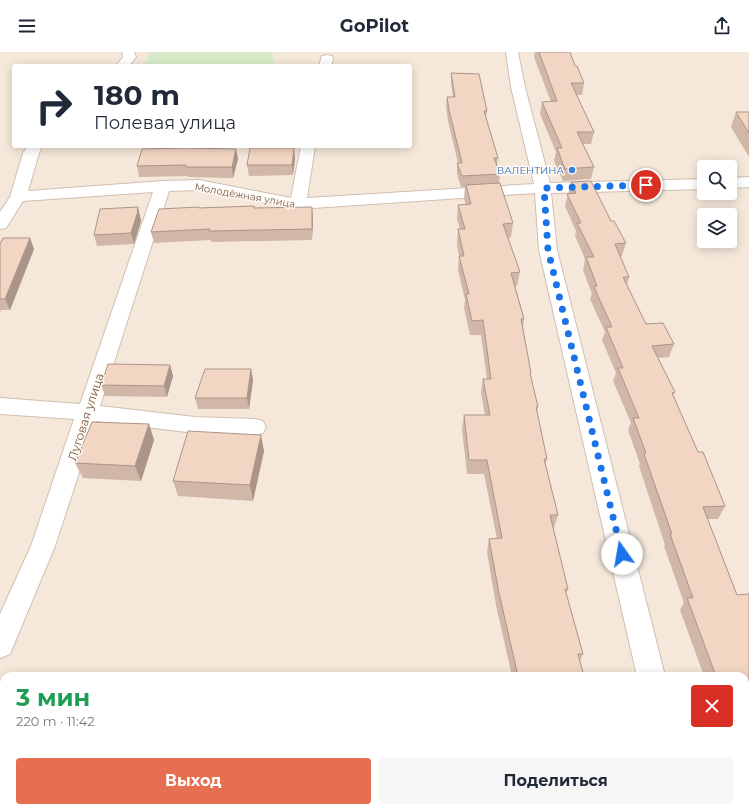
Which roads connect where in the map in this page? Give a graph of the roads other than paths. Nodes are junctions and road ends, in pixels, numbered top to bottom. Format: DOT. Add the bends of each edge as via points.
graph roads {
  1 [pos="128,52"];
  2 [pos="512,52"];
  3 [pos="124,64"];
  4 [pos="34,148"];
  5 [pos="308,148"];
  6 [pos="749,182"];
  7 [pos="737,183"];
  8 [pos="697,184"];
  9 [pos="163,186"];
  10 [pos="544,188"];
  11 [pos="18,197"];
  12 [pos="298,204"];
  13 [pos="0,224"];
  14 [pos="0,406"];
  15 [pos="88,412"];
  16 [pos="255,427"];
  17 [pos="0,645"];
  18 [pos="650,672"];
  1 -- 3 [label="street" via="130,57"];
  2 -- 10 [label="street" via="518,87"];
  4 -- 11 [label="street"];
  5 -- 12 [label="street"];
  6 -- 7 [label="street"];
  8 -- 10 [label="street, Молодёжная улица"];
  9 -- 11 [label="street, Молодёжная улица"];
  9 -- 12 [label="street, Молодёжная улица" via="199,185"];
  9 -- 15 [label="street, Луговая улица"];
  10 -- 12 [label="street, Молодёжная улица"];
  10 -- 18 [label="street" via="548,250"];
  11 -- 13 [label="street"];
  14 -- 15 [label="street"];
  15 -- 16 [label="street" via="195,425"];
  15 -- 17 [label="street, Луговая улица" via="43,546"];
}
